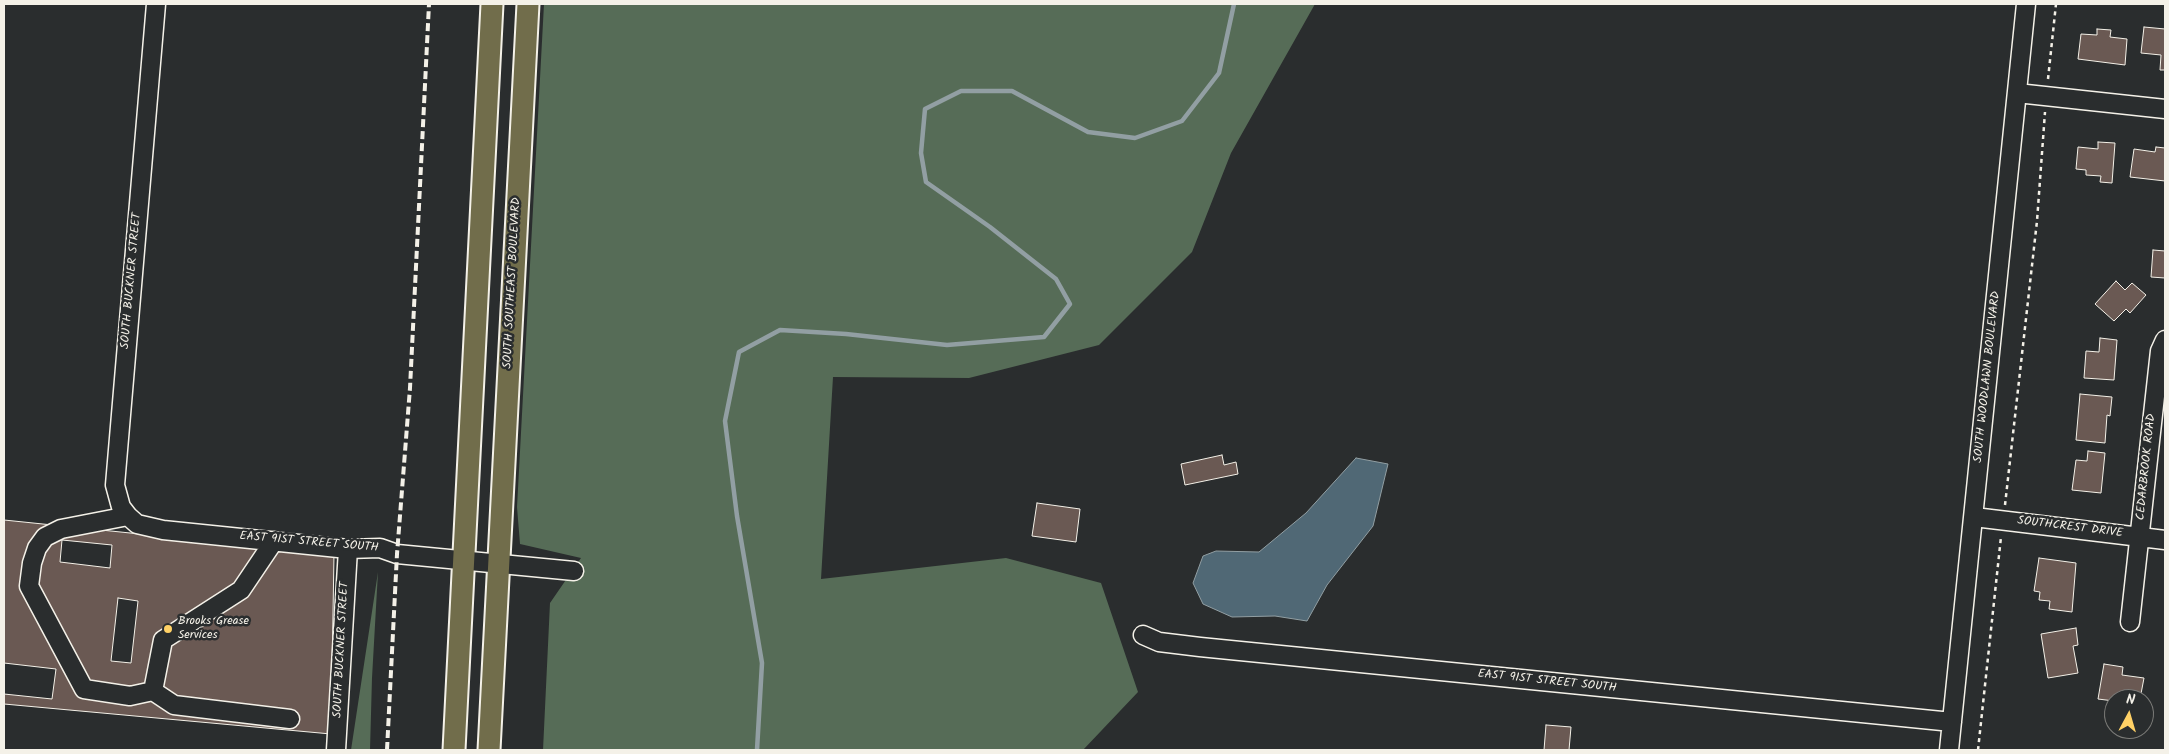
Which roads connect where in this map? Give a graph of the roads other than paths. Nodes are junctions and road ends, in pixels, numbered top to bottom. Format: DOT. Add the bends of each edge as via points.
graph roads {
  1 [pos="156,4"];
  2 [pos="492,4"];
  3 [pos="528,4"];
  4 [pos="2026,4"];
  5 [pos="2017,93"];
  6 [pos="2165,109"];
  7 [pos="2165,340"];
  8 [pos="128,516"];
  9 [pos="1974,517"];
  10 [pos="2140,537"];
  11 [pos="2165,540"];
  12 [pos="274,541"];
  13 [pos="348,549"];
  14 [pos="463,559"];
  15 [pos="498,563"];
  16 [pos="574,571"];
  17 [pos="2130,622"];
  18 [pos="1143,635"];
  19 [pos="153,691"];
  20 [pos="290,719"];
  21 [pos="1952,722"];
  22 [pos="336,750"];
  23 [pos="454,750"];
  24 [pos="489,750"];
  25 [pos="1949,750"];
  1 -- 8 [label="street, SOUTH BUCKNER STREET" via="115,485 121,507"];
  2 -- 14 [label="main road"];
  3 -- 15 [label="main road, SOUTH SOUTHEAST BOULEVARD"];
  4 -- 5 [label="street, SOUTH WOODLAWN BOULEVARD"];
  5 -- 6 [label="street"];
  5 -- 9 [label="street, SOUTH WOODLAWN BOULEVARD"];
  7 -- 10 [label="street, CEDARBROOK ROAD" via="2160,351"];
  8 -- 12 [label="street, EAST 91ST STREET SOUTH" via="137,524 163,530"];
  8 -- 19 [label="street" via="62,529 45,537 37,548 29,586 84,688 130,696"];
  9 -- 10 [label="street, SOUTHCREST DRIVE"];
  9 -- 21 [label="street, SOUTH WOODLAWN BOULEVARD"];
  10 -- 11 [label="street, SOUTHCREST DRIVE"];
  10 -- 17 [label="street, CEDARBROOK ROAD"];
  12 -- 13 [label="street, EAST 91ST STREET SOUTH"];
  12 -- 19 [label="street" via="241,590 163,640"];
  13 -- 14 [label="street, EAST 91ST STREET SOUTH" via="380,548 397,554"];
  13 -- 22 [label="street, SOUTH BUCKNER STREET"];
  14 -- 15 [label="street, EAST 91ST STREET SOUTH"];
  14 -- 23 [label="main road"];
  15 -- 16 [label="street, EAST 91ST STREET SOUTH"];
  15 -- 24 [label="main road, SOUTH SOUTHEAST BOULEVARD"];
  18 -- 21 [label="street, EAST 91ST STREET SOUTH" via="1159,642 1200,647"];
  19 -- 20 [label="street" via="174,705"];
  21 -- 25 [label="street, SOUTH WOODLAWN BOULEVARD"];
}
